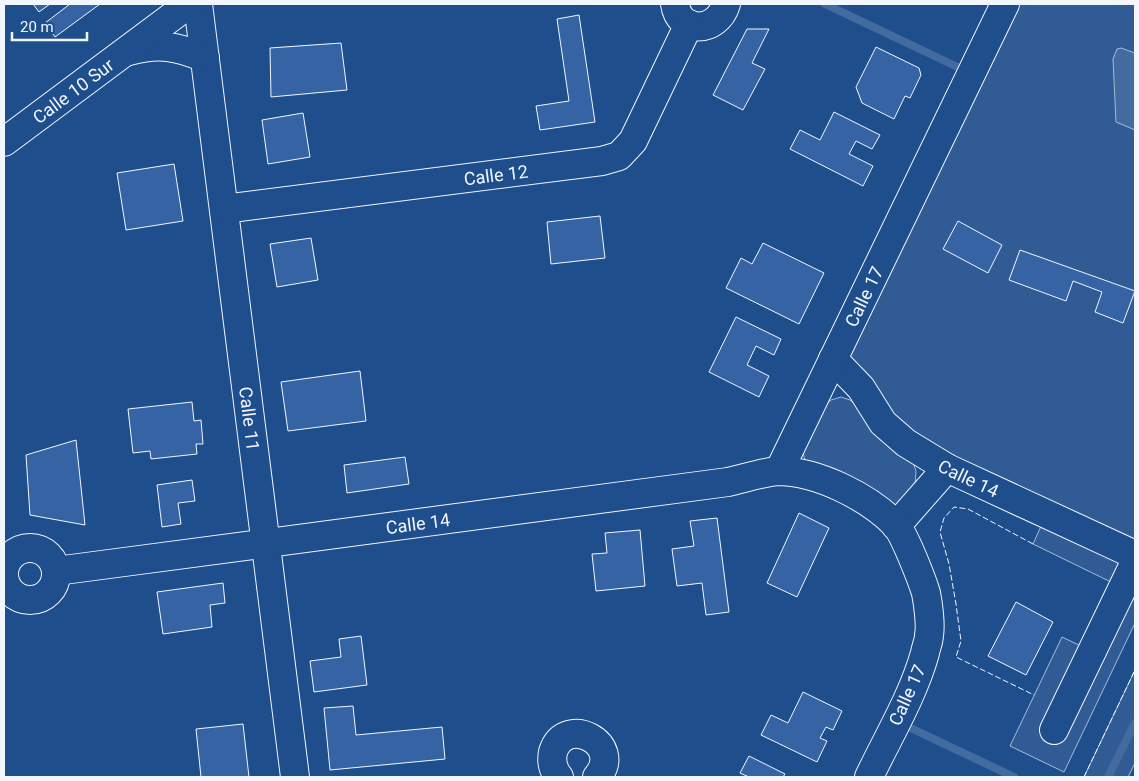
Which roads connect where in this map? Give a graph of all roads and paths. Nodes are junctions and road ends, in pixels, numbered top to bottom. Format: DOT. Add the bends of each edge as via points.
graph roads {
  1 [pos="189,4"];
  2 [pos="198,4"];
  3 [pos="726,4"];
  4 [pos="1005,4"];
  5 [pos="682,14"];
  6 [pos="127,51"];
  7 [pos="205,58"];
  8 [pos="4,142"];
  9 [pos="224,209"];
  10 [pos="833,359"];
  11 [pos="948,468"];
  12 [pos="779,471"];
  13 [pos="896,526"];
  14 [pos="266,542"];
  15 [pos="1135,555"];
  16 [pos="1135,562"];
  17 [pos="56,571"];
  18 [pos="1054,730"];
  19 [pos="295,777"];
  20 [pos="559,777"];
  21 [pos="597,777"];
  22 [pos="869,777"];
  1 -- 6 [label="street, Calle 10 Sur"];
  2 -- 7 [label="street, Calle 11"];
  3 -- 5 [label="street, Calle 12" via="724,12 708,25 698,26"];
  4 -- 10 [label="street, Calle 17"];
  5 -- 9 [label="street, Calle 12" via="633,142 619,156 602,161"];
  6 -- 7 [label="street" via="167,46"];
  6 -- 8 [label="street, Calle 10 Sur"];
  7 -- 9 [label="street, Calle 11"];
  9 -- 14 [label="street, Calle 11"];
  10 -- 11 [label="street, Calle 14" via="860,388 883,423 906,443"];
  10 -- 12 [label="street, Calle 17"];
  11 -- 13 [label="street"];
  11 -- 15 [label="street, Calle 14"];
  12 -- 13 [label="street, Calle 17" via="825,481 849,491"];
  12 -- 14 [label="street, Calle 14" via="728,482"];
  13 -- 22 [label="street, Calle 17" via="926,594 930,634 911,691"];
  14 -- 17 [label="street, Calle 14"];
  14 -- 19 [label="street, Calle 11"];
  16 -- 18 [label="street"];
  20 -- 21 [label="street" via="553,767 555,747 562,739 581,734 591,737 603,752 604,762"];
}
